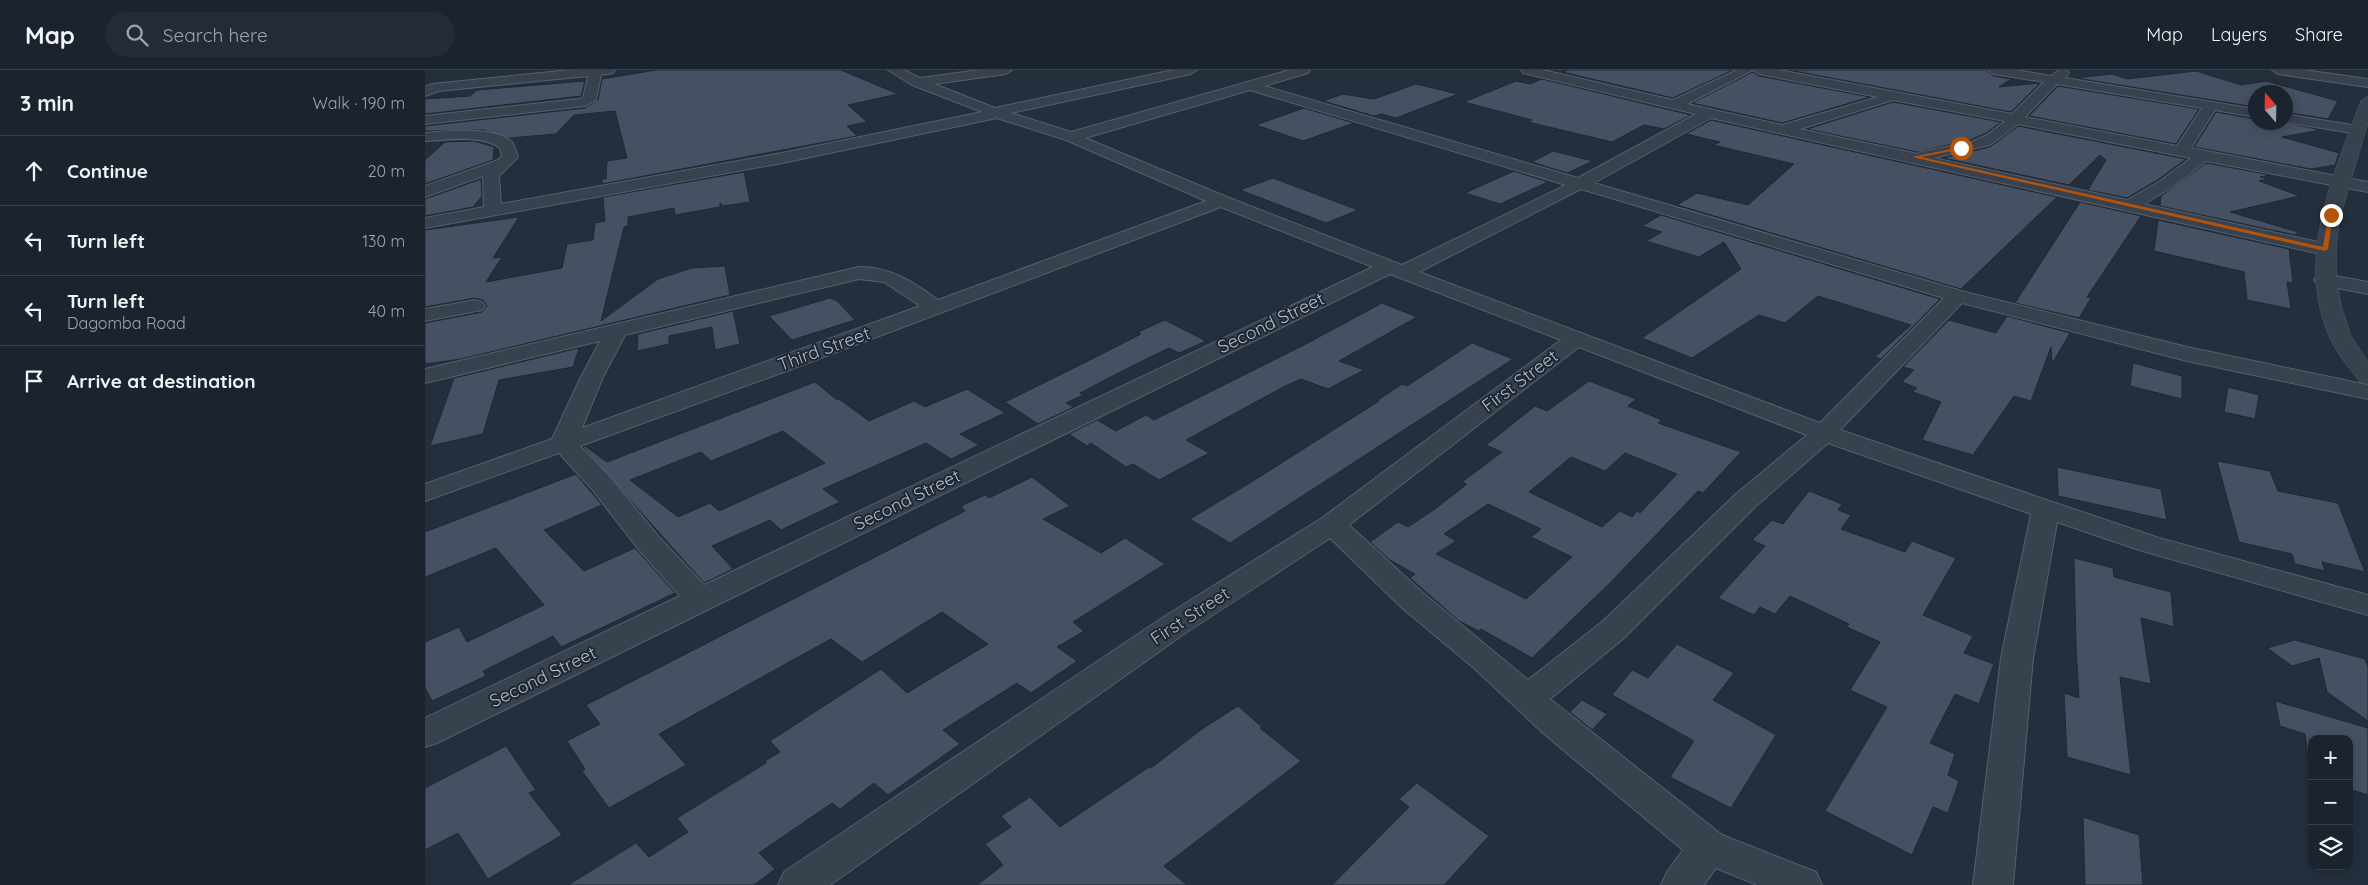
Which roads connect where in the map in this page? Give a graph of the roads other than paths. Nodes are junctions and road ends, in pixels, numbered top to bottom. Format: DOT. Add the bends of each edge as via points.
graph roads {
  1 [pos="894,70"];
  2 [pos="1006,70"];
  3 [pos="1191,70"];
  4 [pos="1305,70"];
  5 [pos="1527,70"];
  6 [pos="1747,70"];
  7 [pos="1759,70"];
  8 [pos="1994,70"];
  9 [pos="2066,70"];
  10 [pos="2278,70"];
  11 [pos="602,71"];
  12 [pos="1251,78"];
  13 [pos="2052,80"];
  14 [pos="917,82"];
  15 [pos="2368,83"];
  16 [pos="432,84"];
  17 [pos="1894,96"];
  18 [pos="2368,101"];
  19 [pos="1674,105"];
  20 [pos="2211,106"];
  21 [pos="2248,112"];
  22 [pos="997,113"];
  23 [pos="1709,113"];
  24 [pos="2016,119"];
  25 [pos="2293,119"];
  26 [pos="425,120"];
  27 [pos="1783,128"];
  28 [pos="2358,130"];
  29 [pos="425,137"];
  30 [pos="1071,137"];
  31 [pos="2182,150"];
  32 [pos="2205,154"];
  33 [pos="1915,157"];
  34 [pos="504,163"];
  35 [pos="1580,183"];
  36 [pos="2339,183"];
  37 [pos="2368,187"];
  38 [pos="425,192"];
  39 [pos="1221,201"];
  40 [pos="2129,206"];
  41 [pos="492,211"];
  42 [pos="425,223"];
  43 [pos="2325,249"];
  44 [pos="1396,270"];
  45 [pos="2324,280"];
  46 [pos="2368,288"];
  47 [pos="1958,296"];
  48 [pos="475,306"];
  49 [pos="935,307"];
  50 [pos="425,315"];
  51 [pos="617,330"];
  52 [pos="1576,339"];
  53 [pos="425,376"];
  54 [pos="2368,378"];
  55 [pos="2368,392"];
  56 [pos="1823,433"];
  57 [pos="563,443"];
  58 [pos="425,493"];
  59 [pos="2045,510"];
  60 [pos="1332,524"];
  61 [pos="702,601"];
  62 [pos="2368,605"];
  63 [pos="1527,699"];
  64 [pos="425,733"];
  65 [pos="1707,847"];
  66 [pos="798,885"];
  67 [pos="1681,885"];
  68 [pos="1802,885"];
  69 [pos="1993,885"];
  1 -- 14 [label="street"];
  2 -- 14 [label="street"];
  3 -- 22 [label="street"];
  4 -- 12 [label="street" via="1278,77"];
  5 -- 19 [label="street"];
  6 -- 19 [label="street"];
  7 -- 17 [label="street"];
  8 -- 13 [label="street"];
  9 -- 13 [label="street"];
  10 -- 15 [label="street"];
  11 -- 16 [label="street"];
  11 -- 26 [label="street" via="589,100 580,103"];
  12 -- 30 [label="street"];
  12 -- 35 [label="street"];
  13 -- 20 [label="street"];
  13 -- 24 [label="street"];
  14 -- 22 [label="street"];
  17 -- 24 [label="street"];
  17 -- 27 [label="street"];
  18 -- 28 [label="street"];
  19 -- 23 [label="street"];
  20 -- 21 [label="street"];
  20 -- 31 [label="street"];
  22 -- 30 [label="street"];
  22 -- 41 [label="street" via="791,156"];
  23 -- 27 [label="street"];
  23 -- 35 [label="street, Second Street"];
  24 -- 31 [label="street"];
  24 -- 33 [label="street" via="1983,142"];
  25 -- 28 [label="street"];
  27 -- 33 [label="street"];
  28 -- 36 [label="street"];
  29 -- 34 [label="street" via="477,136 499,141 507,146 510,157"];
  30 -- 39 [label="street"];
  31 -- 32 [label="street"];
  32 -- 36 [label="street"];
  32 -- 40 [label="street" via="2166,184"];
  33 -- 40 [label="street"];
  34 -- 38 [label="street"];
  34 -- 41 [label="street" via="491,175"];
  35 -- 44 [label="street, Second Street" via="1546,202"];
  35 -- 47 [label="street"];
  36 -- 37 [label="street"];
  36 -- 43 [label="street"];
  39 -- 44 [label="street"];
  39 -- 49 [label="street, Third Street"];
  40 -- 43 [label="street"];
  41 -- 42 [label="street"];
  43 -- 45 [label="street"];
  44 -- 52 [label="street"];
  44 -- 61 [label="street, Second Street"];
  45 -- 46 [label="street"];
  45 -- 54 [label="street" via="2341,338"];
  47 -- 55 [label="street" via="2187,354"];
  47 -- 56 [label="street"];
  48 -- 50 [label="street"];
  49 -- 51 [label="street" via="887,274 871,272 845,275"];
  49 -- 57 [label="street, Third Street"];
  51 -- 53 [label="street"];
  51 -- 57 [label="street"];
  52 -- 56 [label="street"];
  52 -- 60 [label="street, First Street"];
  56 -- 59 [label="street"];
  56 -- 63 [label="street" via="1746,500 1613,630"];
  57 -- 58 [label="street, Third Street"];
  57 -- 61 [label="street" via="590,469 633,524"];
  59 -- 62 [label="street" via="2149,544"];
  59 -- 69 [label="street" via="2017,658"];
  60 -- 63 [label="street"];
  60 -- 66 [label="street, First Street" via="1173,626"];
  61 -- 64 [label="street, Second Street"];
  63 -- 65 [label="street"];
  65 -- 67 [label="street"];
  65 -- 68 [label="street"];
}
